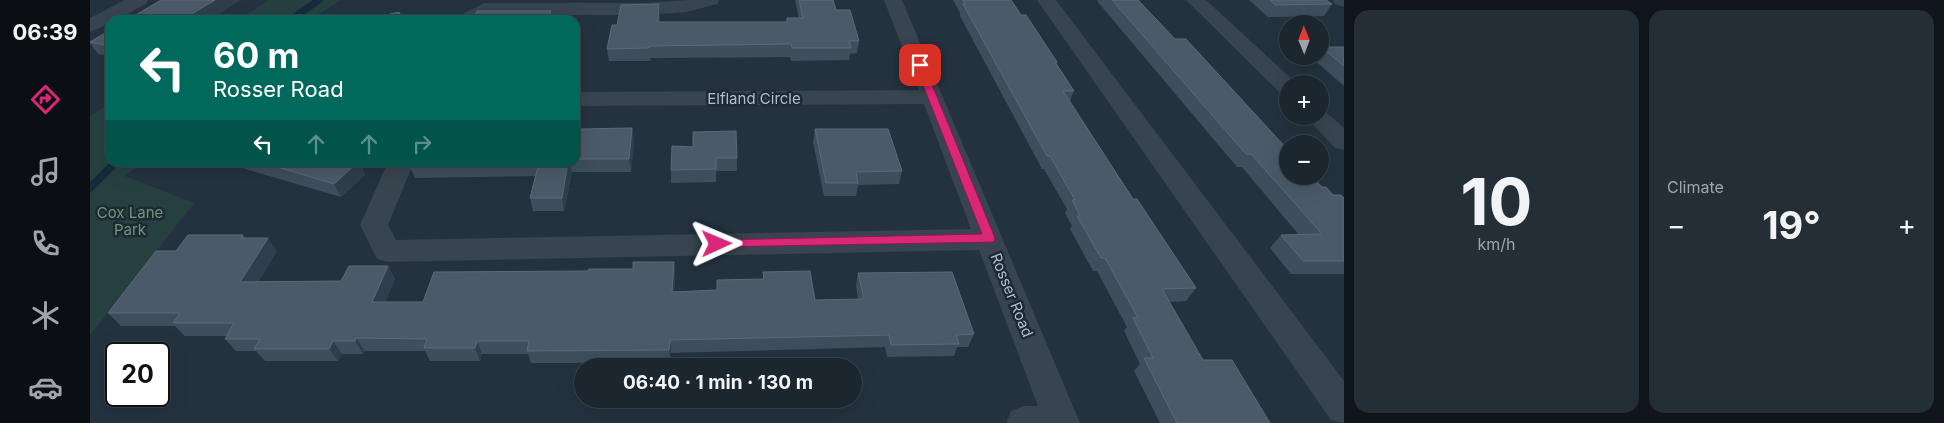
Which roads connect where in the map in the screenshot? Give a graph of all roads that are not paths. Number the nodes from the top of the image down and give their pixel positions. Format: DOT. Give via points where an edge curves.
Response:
graph roads {
  1 [pos="139,0"];
  2 [pos="710,0"];
  3 [pos="893,0"];
  4 [pos="1046,0"];
  5 [pos="1195,0"];
  6 [pos="111,15"];
  7 [pos="474,15"];
  8 [pos="105,18"];
  9 [pos="90,26"];
  10 [pos="1279,79"];
  11 [pos="933,97"];
  12 [pos="580,99"];
  13 [pos="1326,125"];
  14 [pos="1344,142"];
  15 [pos="399,167"];
  16 [pos="989,238"];
  17 [pos="1344,408"];
  18 [pos="1024,423"];
  19 [pos="1062,423"];
  1 -- 6 [label="street"];
  2 -- 7 [label="street" via="687,6 644,9 485,9"];
  3 -- 11 [label="street, Rosser Road"];
  4 -- 17 [label="street"];
  5 -- 10 [label="street"];
  8 -- 9 [label="street"];
  11 -- 12 [label="street, Elfland Circle"];
  11 -- 16 [label="street, Rosser Road"];
  13 -- 14 [label="street"];
  15 -- 16 [label="street" via="374,225 387,251"];
  16 -- 19 [label="street, Rosser Road"];
  18 -- 19 [label="street"];
}
